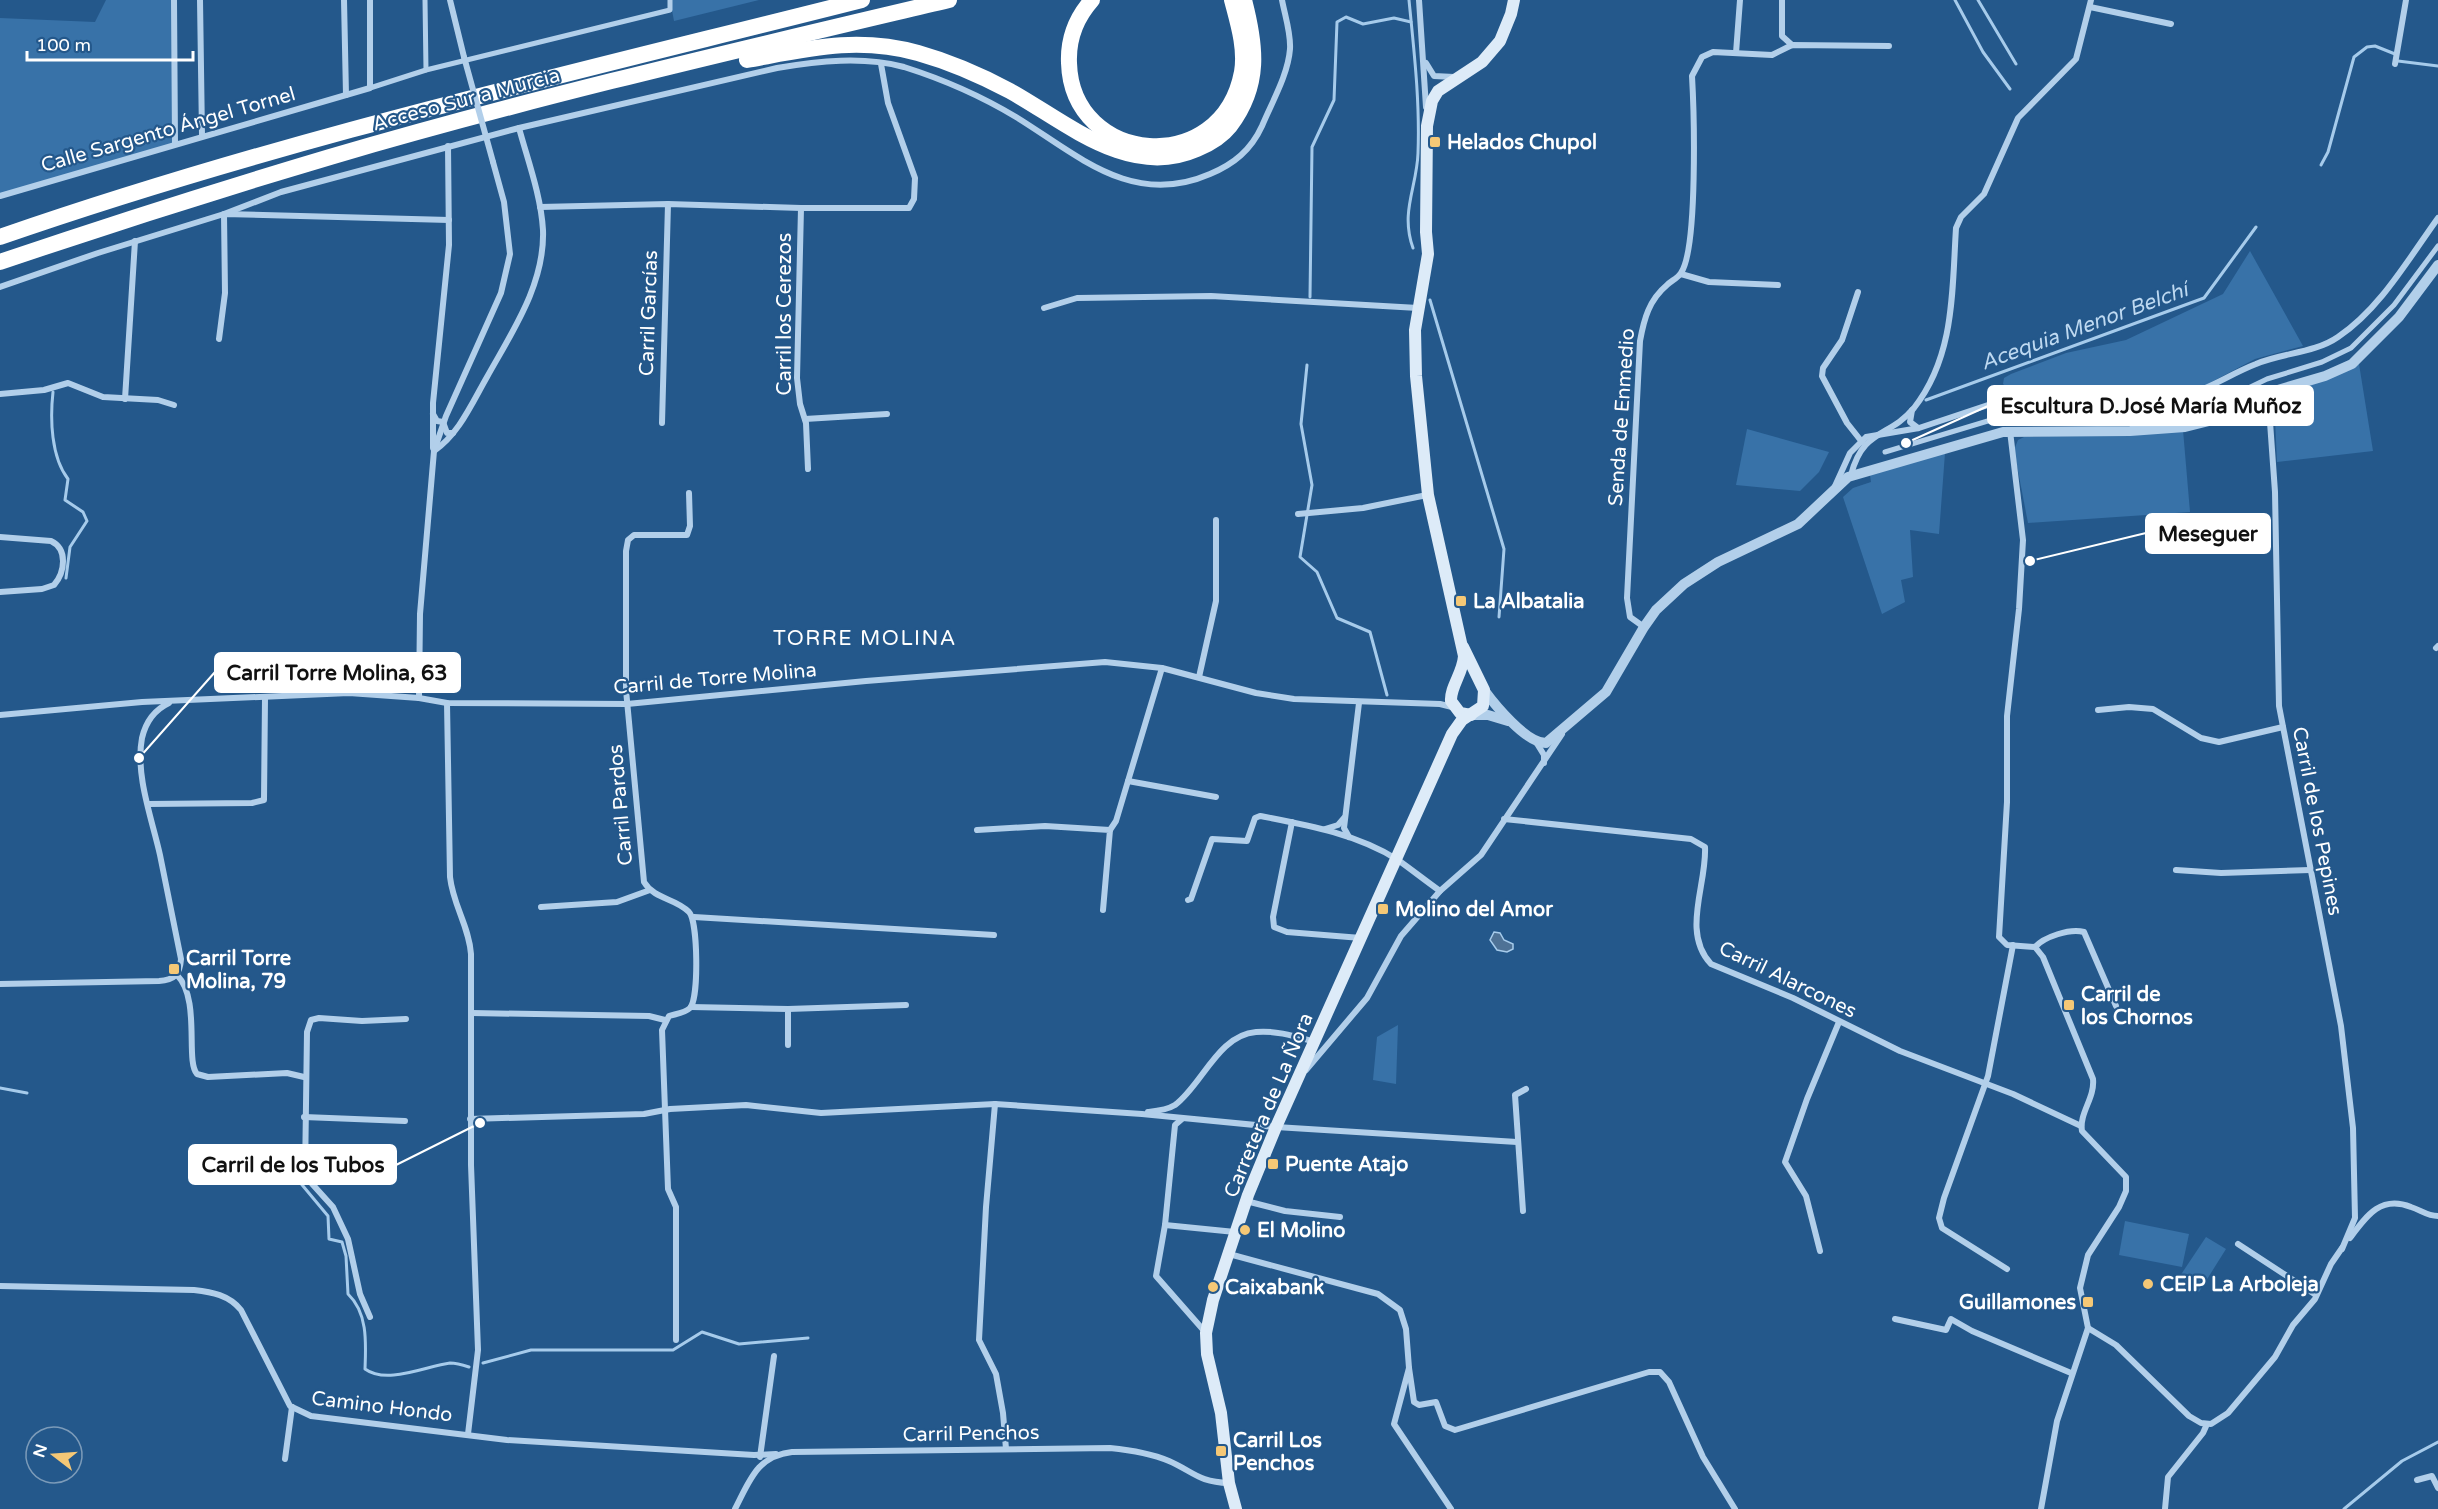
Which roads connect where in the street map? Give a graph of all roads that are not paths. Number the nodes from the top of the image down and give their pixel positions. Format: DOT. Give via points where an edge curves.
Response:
graph roads {
  1 [pos="174,0"];
  2 [pos="200,0"];
  3 [pos="344,0"];
  4 [pos="370,0"];
  5 [pos="425,0"];
  6 [pos="450,0"];
  7 [pos="670,0"];
  8 [pos="862,0"];
  9 [pos="949,0"];
  10 [pos="1092,0"];
  11 [pos="1232,0"];
  12 [pos="1244,0"];
  13 [pos="1282,0"];
  14 [pos="1419,0"];
  15 [pos="1514,0"];
  16 [pos="1740,0"];
  17 [pos="1782,0"];
  18 [pos="2406,0"];
  19 [pos="2091,3"];
  20 [pos="2171,24"];
  21 [pos="1792,45"];
  22 [pos="1889,46"];
  23 [pos="1736,53"];
  24 [pos="1424,57"];
  25 [pos="881,64"];
  26 [pos="2394,64"];
  27 [pos="426,70"];
  28 [pos="1464,75"];
  29 [pos="370,88"];
  30 [pos="572,93"];
  31 [pos="346,95"];
  32 [pos="1427,126"];
  33 [pos="519,128"];
  34 [pos="202,135"];
  35 [pos="175,143"];
  36 [pos="448,146"];
  37 [pos="0,196"];
  38 [pos="668,204"];
  39 [pos="245,206"];
  40 [pos="540,207"];
  41 [pos="801,208"];
  42 [pos="224,214"];
  43 [pos="249,215"];
  44 [pos="2438,218"];
  45 [pos="449,220"];
  46 [pos="0,237"];
  47 [pos="135,241"];
  48 [pos="2438,246"];
  49 [pos="0,262"];
  50 [pos="2438,265"];
  51 [pos="1681,274"];
  52 [pos="1778,285"];
  53 [pos="0,287"];
  54 [pos="1858,292"];
  55 [pos="1044,308"];
  56 [pos="1419,308"];
  57 [pos="219,339"];
  58 [pos="0,394"];
  59 [pos="2268,394"];
  60 [pos="125,399"];
  61 [pos="174,405"];
  62 [pos="1912,409"];
  63 [pos="433,413"];
  64 [pos="887,414"];
  65 [pos="805,419"];
  66 [pos="443,422"];
  67 [pos="662,423"];
  68 [pos="1919,428"];
  69 [pos="2010,431"];
  70 [pos="453,433"];
  71 [pos="1874,435"];
  72 [pos="1862,443"];
  73 [pos="434,451"];
  74 [pos="1885,452"];
  75 [pos="807,469"];
  76 [pos="1851,476"];
  77 [pos="1834,490"];
  78 [pos="689,493"];
  79 [pos="1428,495"];
  80 [pos="1298,514"];
  81 [pos="1216,520"];
  82 [pos="0,537"];
  83 [pos="0,592"];
  84 [pos="1644,627"];
  85 [pos="1463,647"];
  86 [pos="1162,668"];
  87 [pos="1199,677"];
  88 [pos="1482,687"];
  89 [pos="1454,688"];
  90 [pos="265,698"];
  91 [pos="419,698"];
  92 [pos="174,701"];
  93 [pos="147,702"];
  94 [pos="447,703"];
  95 [pos="1359,703"];
  96 [pos="627,704"];
  97 [pos="1428,704"];
  98 [pos="1456,710"];
  99 [pos="2098,710"];
  100 [pos="1471,715"];
  101 [pos="0,716"];
  102 [pos="149,719"];
  103 [pos="1514,724"];
  104 [pos="2283,727"];
  105 [pos="1565,729"];
  106 [pos="1452,734"];
  107 [pos="1536,741"];
  108 [pos="1543,766"];
  109 [pos="1128,780"];
  110 [pos="1216,797"];
  111 [pos="148,804"];
  112 [pos="1345,814"];
  113 [pos="1504,819"];
  114 [pos="1292,822"];
  115 [pos="1324,829"];
  116 [pos="977,830"];
  117 [pos="1110,831"];
  118 [pos="1353,840"];
  119 [pos="1397,859"];
  120 [pos="2176,870"];
  121 [pos="2310,870"];
  122 [pos="650,891"];
  123 [pos="1440,891"];
  124 [pos="1188,900"];
  125 [pos="541,906"];
  126 [pos="1103,910"];
  127 [pos="694,917"];
  128 [pos="994,935"];
  129 [pos="1362,938"];
  130 [pos="2013,945"];
  131 [pos="2035,947"];
  132 [pos="177,975"];
  133 [pos="0,984"];
  134 [pos="906,1005"];
  135 [pos="2116,1006"];
  136 [pos="691,1007"];
  137 [pos="788,1008"];
  138 [pos="472,1012"];
  139 [pos="406,1019"];
  140 [pos="665,1020"];
  141 [pos="1839,1022"];
  142 [pos="1316,1042"];
  143 [pos="788,1045"];
  144 [pos="304,1077"];
  145 [pos="1299,1077"];
  146 [pos="1985,1084"];
  147 [pos="1527,1089"];
  148 [pos="1179,1100"];
  149 [pos="995,1104"];
  150 [pos="663,1110"];
  151 [pos="1142,1114"];
  152 [pos="304,1117"];
  153 [pos="470,1119"];
  154 [pos="1185,1119"];
  155 [pos="405,1121"];
  156 [pos="2081,1126"];
  157 [pos="1276,1127"];
  158 [pos="1517,1142"];
  159 [pos="1246,1201"];
  160 [pos="2356,1208"];
  161 [pos="1523,1211"];
  162 [pos="2438,1216"];
  163 [pos="1340,1217"];
  164 [pos="2366,1217"];
  165 [pos="1165,1225"];
  166 [pos="1236,1232"];
  167 [pos="2238,1244"];
  168 [pos="2342,1249"];
  169 [pos="1820,1251"];
  170 [pos="1229,1254"];
  171 [pos="2007,1269"];
  172 [pos="0,1286"];
  173 [pos="2316,1295"];
  174 [pos="370,1317"];
  175 [pos="1895,1319"];
  176 [pos="2088,1328"];
  177 [pos="1206,1333"];
  178 [pos="676,1340"];
  179 [pos="774,1356"];
  180 [pos="1409,1368"];
  181 [pos="2071,1373"];
  182 [pos="1414,1402"];
  183 [pos="292,1407"];
  184 [pos="1397,1408"];
  185 [pos="2207,1424"];
  186 [pos="468,1434"];
  187 [pos="763,1441"];
  188 [pos="1006,1449"];
  189 [pos="773,1454"];
  190 [pos="758,1455"];
  191 [pos="285,1459"];
  192 [pos="757,1471"];
  193 [pos="2417,1480"];
  194 [pos="1229,1483"];
  195 [pos="2438,1488"];
  196 [pos="735,1509"];
  197 [pos="1236,1509"];
  198 [pos="1451,1509"];
  199 [pos="1735,1509"];
  200 [pos="2041,1509"];
  201 [pos="2165,1509"];
  1 -- 35 [label="street"];
  2 -- 34 [label="street"];
  3 -- 31 [label="street"];
  4 -- 29 [label="street"];
  5 -- 27 [label="street"];
  6 -- 66 [label="street, bridge" via="510,236 508,272"];
  7 -- 27 [label="street" via="670,10"];
  8 -- 46 [label="highway, Acceso Sur a Murcia" via="327,137"];
  9 -- 30 [label="highway, Acceso Sur a Murcia"];
  10 -- 11 [label="highway" via="1076,23 1070,43 1069,70 1076,94 1090,118 1110,134 1131,143 1155,146 1181,143 1209,131 1233,100 1242,70 1242,52"];
  12 -- 30 [label="highway" via="1255,49 1244,102 1215,140 1190,153 1168,158 1141,157 1112,149 966,69 916,52 878,45 829,44"];
  13 -- 25 [label="street" via="1289,59 1253,143 1233,163 1174,184 1147,184 1117,177 1071,155 984,99 912,70"];
  14 -- 24 [label="street"];
  15 -- 28 [label="main road" via="1500,41"];
  16 -- 23 [label="street"];
  17 -- 21 [label="street" via="1782,36"];
  18 -- 26 [label="street"];
  19 -- 20 [label="street"];
  19 -- 62 [label="street" via="2076,59 2018,118 1984,194 1961,216 1956,228 1952,312 1947,335 1934,371"];
  21 -- 22 [label="street"];
  21 -- 23 [label="street" via="1772,55"];
  23 -- 51 [label="street" via="1713,52 1702,57 1692,76 1690,226"];
  24 -- 28 [label="street" via="1434,75"];
  24 -- 32 [label="street"];
  25 -- 33 [label="street" via="801,64"];
  25 -- 41 [label="street" via="888,103 915,178 913,205"];
  27 -- 29 [label="street"];
  28 -- 32 [label="main road" via="1438,91"];
  29 -- 31 [label="street, Calle Sargento Ángel Tornel"];
  30 -- 49 [label="highway, Acceso Sur a Murcia" via="331,156"];
  31 -- 34 [label="street, Calle Sargento Ángel Tornel"];
  32 -- 56 [label="main road" via="1428,254"];
  33 -- 36 [label="street"];
  33 -- 40 [label="street"];
  34 -- 35 [label="street, Calle Sargento Ángel Tornel"];
  35 -- 37 [label="street, Calle Sargento Ángel Tornel"];
  36 -- 39 [label="street"];
  36 -- 45 [label="street"];
  38 -- 40 [label="street"];
  38 -- 41 [label="street"];
  38 -- 67 [label="street, Carril Garcías"];
  39 -- 42 [label="street"];
  39 -- 43 [label="street"];
  40 -- 70 [label="street" via="542,250 529,299"];
  41 -- 65 [label="street, Carril los Cerezos" via="797,378"];
  42 -- 43 [label="street"];
  42 -- 47 [label="street"];
  42 -- 57 [label="street" via="225,293"];
  43 -- 45 [label="street"];
  44 -- 68 [label="street" via="2381,295 2337,338 2257,363 2181,398 2006,399"];
  45 -- 63 [label="street"];
  47 -- 53 [label="street"];
  47 -- 60 [label="street"];
  48 -- 74 [label="street" via="2401,297 2351,348 2322,362 2267,379 2209,407 2165,415 2001,417"];
  50 -- 59 [label="street" via="2399,317 2352,364"];
  51 -- 52 [label="street" via="1709,282"];
  51 -- 84 [label="street, Senda de Enmedio" via="1654,298 1644,319 1640,342 1627,598 1630,617"];
  54 -- 72 [label="street" via="1842,340 1823,368 1822,376"];
  55 -- 56 [label="street" via="1077,298 1189,296"];
  56 -- 79 [label="main road" via="1414,348"];
  58 -- 60 [label="street" via="44,390 68,383 103,397"];
  59 -- 69 [label="street" via="2213,420 2185,427"];
  59 -- 104 [label="street, Carril de los Pepines" via="2275,492 2276,646"];
  60 -- 61 [label="street" via="158,400"];
  62 -- 68 [label="street" via="1910,422"];
  62 -- 71 [label="street"];
  63 -- 66 [label="street" via="437,421"];
  63 -- 73 [label="street"];
  64 -- 65 [label="street, Carril los Cerezos"];
  65 -- 75 [label="street, Carril los Cerezos"];
  66 -- 70 [label="street" via="447,433"];
  66 -- 73 [label="street"];
  68 -- 71 [label="street"];
  69 -- 76 [label="street"];
  69 -- 130 [label="street" via="2023,540 2007,716 2007,802 1998,933 2004,944"];
  70 -- 73 [label="street"];
  71 -- 72 [label="street"];
  72 -- 76 [label="street"];
  72 -- 77 [label="street" via="1845,462"];
  73 -- 91 [label="street" via="420,614"];
  76 -- 77 [label="street"];
  77 -- 84 [label="street" via="1798,524 1718,562 1684,584"];
  78 -- 96 [label="street, Carril Pardos" via="687,535 634,535 628,540"];
  79 -- 80 [label="street" via="1363,508"];
  79 -- 85 [label="main road"];
  81 -- 87 [label="street" via="1216,601"];
  82 -- 83 [label="street" via="51,541 63,557 62,573 54,585"];
  84 -- 105 [label="street" via="1606,692"];
  85 -- 88 [label="main road"];
  85 -- 89 [label="main road" via="1463,669"];
  86 -- 87 [label="street, Carril de Torre Molina"];
  86 -- 96 [label="street, Carril de Torre Molina" via="1105,662"];
  86 -- 109 [label="street"];
  87 -- 95 [label="street, Carril de Torre Molina" via="1256,693"];
  88 -- 89 [label="main road" via="1470,680"];
  88 -- 100 [label="main road" via="1483,706"];
  88 -- 103 [label="street"];
  89 -- 97 [label="street" via="1443,699"];
  89 -- 98 [label="main road" via="1451,701"];
  90 -- 91 [label="street, Carril de Torre Molina" via="349,693"];
  90 -- 92 [label="street, Carril de Torre Molina"];
  90 -- 111 [label="street" via="264,800"];
  91 -- 94 [label="street, Carril de Torre Molina"];
  92 -- 93 [label="street, Carril de Torre Molina"];
  92 -- 102 [label="street"];
  93 -- 101 [label="street, Carril de Torre Molina"];
  93 -- 102 [label="street" via="153,709"];
  94 -- 96 [label="street, Carril de Torre Molina"];
  94 -- 138 [label="street" via="450,877 452,893 470,937"];
  95 -- 97 [label="street, Carril de Torre Molina"];
  95 -- 112 [label="street"];
  96 -- 122 [label="street, Carril Pardos" via="641,869"];
  97 -- 98 [label="street, Carril de Torre Molina"];
  98 -- 100 [label="main road"];
  98 -- 106 [label="main road"];
  99 -- 104 [label="street" via="2152,709 2201,738 2219,742"];
  100 -- 103 [label="street" via="1488,715"];
  100 -- 106 [label="main road"];
  102 -- 111 [label="street" via="140,757"];
  103 -- 107 [label="street"];
  104 -- 121 [label="street, Carril de los Pepines"];
  105 -- 107 [label="street" via="1546,743"];
  105 -- 108 [label="street"];
  106 -- 119 [label="main road, Carretera de La Ñora"];
  107 -- 108 [label="street" via="1544,755"];
  108 -- 113 [label="street"];
  109 -- 110 [label="street"];
  109 -- 117 [label="street"];
  111 -- 132 [label="street" via="181,959"];
  112 -- 115 [label="street" via="1338,825"];
  112 -- 118 [label="street" via="1344,831"];
  113 -- 123 [label="street" via="1481,855"];
  113 -- 141 [label="street, Carril Alarcones" via="1700,842 1706,854 1696,934 1707,959"];
  114 -- 115 [label="street"];
  114 -- 124 [label="street" via="1258,816 1247,841 1214,838 1203,860 1194,896"];
  114 -- 129 [label="street" via="1274,927 1287,932"];
  115 -- 118 [label="street"];
  116 -- 117 [label="street" via="1048,826"];
  117 -- 126 [label="street"];
  118 -- 119 [label="street"];
  119 -- 123 [label="street"];
  119 -- 129 [label="main road, Carretera de La Ñora"];
  120 -- 121 [label="street"];
  121 -- 160 [label="street, Carril de los Pepines" via="2341,1026 2353,1128"];
  122 -- 125 [label="street" via="617,902"];
  122 -- 127 [label="street, Carril Pardos" via="679,904"];
  123 -- 145 [label="street" via="1401,936 1367,998"];
  127 -- 128 [label="street"];
  127 -- 136 [label="street" via="696,992"];
  129 -- 142 [label="main road, Carretera de La Ñora"];
  130 -- 131 [label="street"];
  130 -- 146 [label="street"];
  131 -- 135 [label="street" via="2050,938 2084,932"];
  131 -- 156 [label="street" via="2048,966 2093,1079 2093,1092"];
  132 -- 133 [label="street" via="159,981"];
  132 -- 144 [label="street" via="184,985 190,1012 192,1065 197,1074 208,1077 287,1072"];
  134 -- 137 [label="street"];
  136 -- 137 [label="street"];
  136 -- 140 [label="street"];
  137 -- 143 [label="street"];
  138 -- 140 [label="street" via="626,1015"];
  138 -- 153 [label="street"];
  139 -- 144 [label="street" via="314,1018 307,1032"];
  140 -- 150 [label="street" via="661,1043"];
  141 -- 146 [label="street, Carril Alarcones"];
  141 -- 169 [label="street" via="1806,1099 1785,1162 1806,1196"];
  142 -- 145 [label="main road, Carretera de La Ñora"];
  142 -- 148 [label="street" via="1271,1032 1243,1035 1223,1051"];
  144 -- 152 [label="street"];
  145 -- 157 [label="main road, Carretera de La Ñora"];
  146 -- 156 [label="street, Carril Alarcones"];
  146 -- 171 [label="street" via="1939,1218 1945,1231"];
  147 -- 158 [label="street" via="1515,1095"];
  148 -- 151 [label="street" via="1164,1109"];
  148 -- 154 [label="street" via="1177,1113"];
  149 -- 150 [label="street" via="821,1113 746,1105"];
  149 -- 151 [label="street"];
  149 -- 188 [label="street" via="979,1340 996,1374"];
  150 -- 153 [label="street" via="644,1114"];
  150 -- 178 [label="street" via="668,1189 676,1207"];
  151 -- 154 [label="street"];
  152 -- 155 [label="street"];
  152 -- 174 [label="street" via="305,1176 333,1208 348,1239 360,1294"];
  153 -- 186 [label="street" via="478,1350"];
  154 -- 157 [label="street"];
  154 -- 165 [label="street" via="1174,1125"];
  156 -- 176 [label="street" via="2126,1178 2120,1207 2088,1255 2080,1288"];
  157 -- 158 [label="street"];
  157 -- 159 [label="main road, Carretera de La Ñora"];
  158 -- 161 [label="street"];
  159 -- 163 [label="street" via="1285,1211"];
  159 -- 166 [label="main road, Carretera de La Ñora"];
  160 -- 164 [label="street"];
  160 -- 168 [label="street, Carril de los Pepines"];
  162 -- 164 [label="street" via="2393,1203 2374,1208"];
  164 -- 168 [label="street, Carril de los Pepines"];
  165 -- 166 [label="street"];
  165 -- 177 [label="street" via="1156,1276"];
  166 -- 170 [label="main road, Carretera de La Ñora"];
  167 -- 173 [label="street"];
  168 -- 173 [label="street, Carril de los Pepines"];
  170 -- 177 [label="main road, Carretera de La Ñora"];
  170 -- 180 [label="street" via="1390,1300 1400,1310 1406,1329"];
  172 -- 183 [label="street, Camino Hondo" via="194,1290 220,1294 241,1310"];
  173 -- 185 [label="street, Carril de los Pepines" via="2269,1365 2228,1413"];
  175 -- 181 [label="street" via="1946,1330 1951,1319"];
  176 -- 181 [label="street"];
  176 -- 185 [label="street" via="2116,1346 2189,1416"];
  177 -- 194 [label="main road, Carretera de La Ñora"];
  179 -- 187 [label="street"];
  180 -- 182 [label="street"];
  180 -- 184 [label="street"];
  181 -- 200 [label="street" via="2057,1421"];
  182 -- 184 [label="street" via="1405,1399"];
  182 -- 199 [label="street" via="1436,1402 1445,1426 1455,1430 1660,1372 1703,1457"];
  183 -- 186 [label="street, Camino Hondo" via="311,1416"];
  183 -- 191 [label="street"];
  184 -- 198 [label="street" via="1397,1431"];
  185 -- 201 [label="street" via="2168,1477"];
  186 -- 190 [label="street, Camino Hondo" via="507,1440"];
  187 -- 189 [label="street" via="765,1450"];
  187 -- 190 [label="street"];
  188 -- 189 [label="street, Carril Penchos"];
  188 -- 194 [label="street, Carril Penchos" via="1133,1450 1170,1461 1208,1482"];
  189 -- 190 [label="street, Camino Hondo"];
  189 -- 192 [label="street"];
  190 -- 192 [label="street"];
  192 -- 196 [label="street"];
  193 -- 195 [label="street" via="2432,1476"];
  194 -- 197 [label="main road, Carretera de La Ñora"];
}
